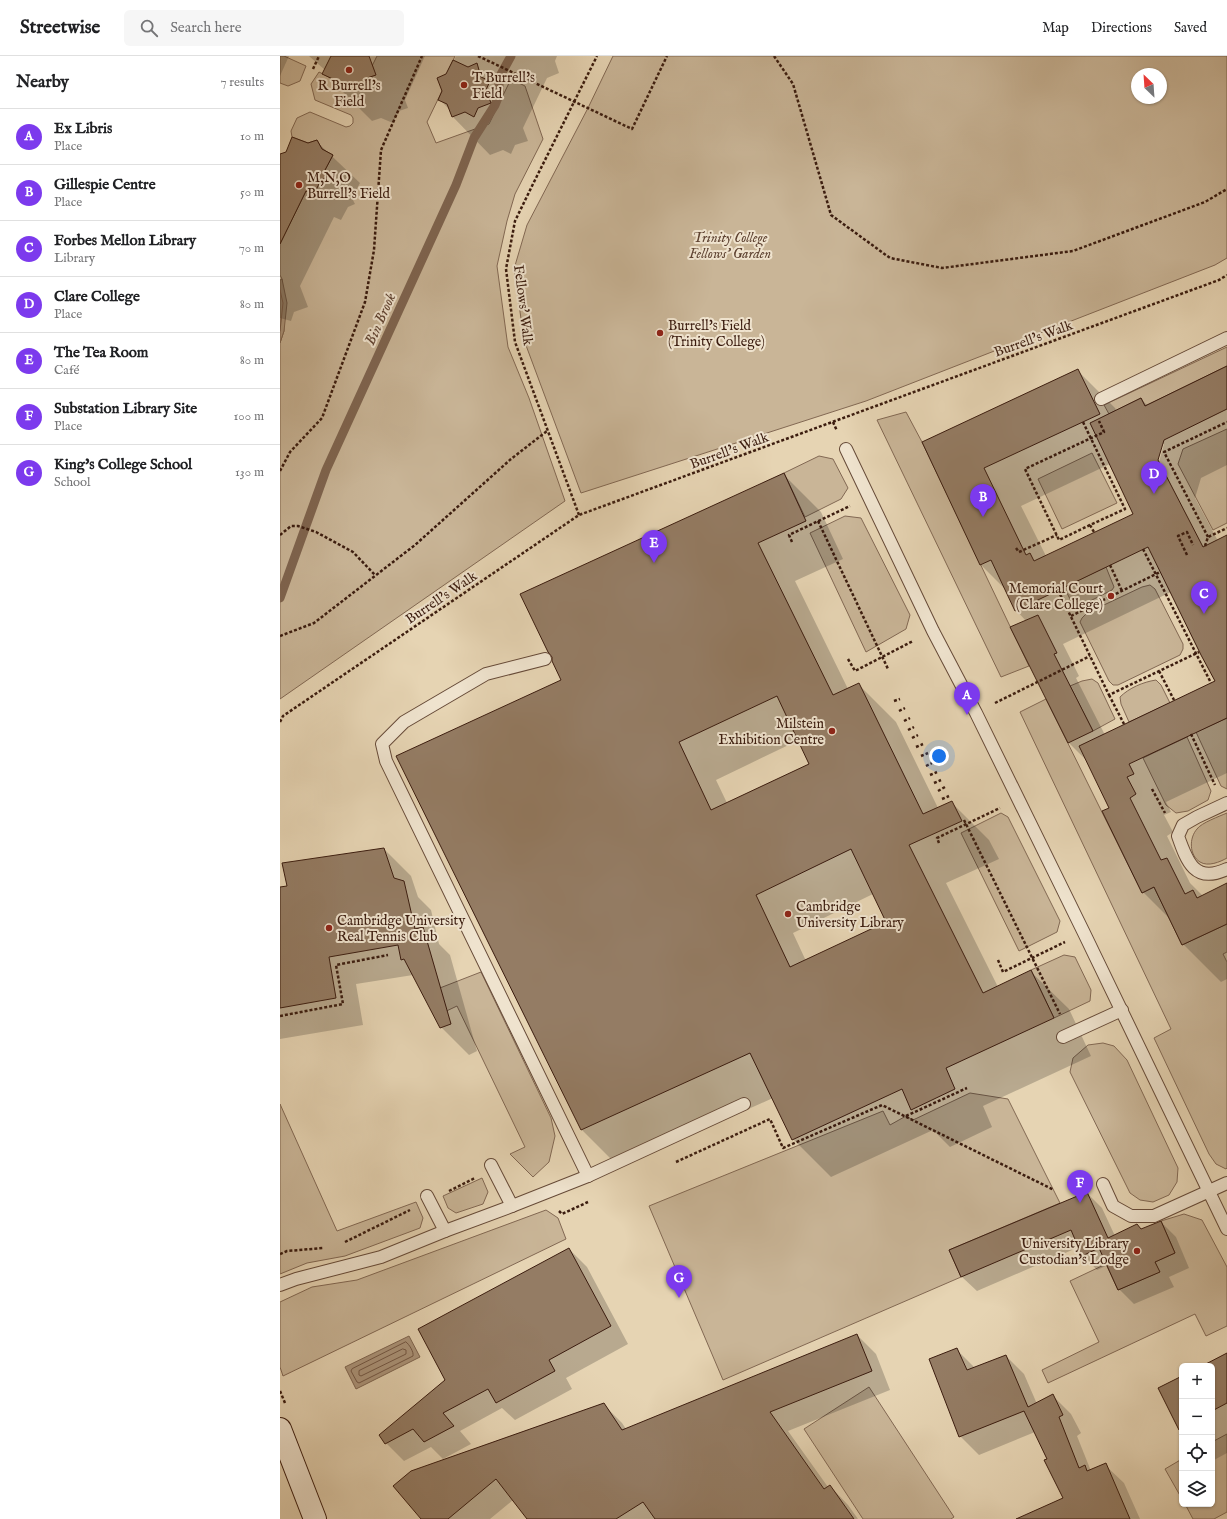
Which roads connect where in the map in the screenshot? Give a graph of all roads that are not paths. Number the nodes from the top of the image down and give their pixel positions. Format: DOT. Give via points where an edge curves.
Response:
graph roads {
  1 [pos="1227,338"];
  2 [pos="1101,399"];
  3 [pos="846,449"];
  4 [pos="545,660"];
  5 [pos="1226,803"];
  6 [pos="1227,869"];
  7 [pos="1122,1010"];
  8 [pos="1067,1036"];
  9 [pos="744,1104"];
  10 [pos="492,1167"];
  11 [pos="588,1176"];
  12 [pos="1227,1183"];
  13 [pos="1103,1184"];
  14 [pos="1208,1192"];
  15 [pos="428,1198"];
  16 [pos="512,1206"];
  17 [pos="1227,1229"];
  18 [pos="445,1231"];
  19 [pos="280,1285"];
  20 [pos="280,1429"];
  21 [pos="316,1519"];
  1 -- 2 [label="lane"];
  3 -- 7 [label="lane"];
  4 -- 11 [label="lane" via="486,674 404,722 382,744 386,761"];
  5 -- 6 [label="lane" via="1183,825 1178,836 1193,869 1204,874 1219,873"];
  7 -- 8 [label="lane"];
  7 -- 14 [label="lane"];
  9 -- 11 [label="lane"];
  10 -- 16 [label="lane"];
  11 -- 16 [label="lane"];
  12 -- 14 [label="lane"];
  13 -- 14 [label="lane" via="1113,1206 1131,1216 1154,1216"];
  14 -- 17 [label="lane"];
  15 -- 18 [label="lane"];
  16 -- 18 [label="lane"];
  18 -- 19 [label="lane" via="381,1257"];
  20 -- 21 [label="street"];
}
